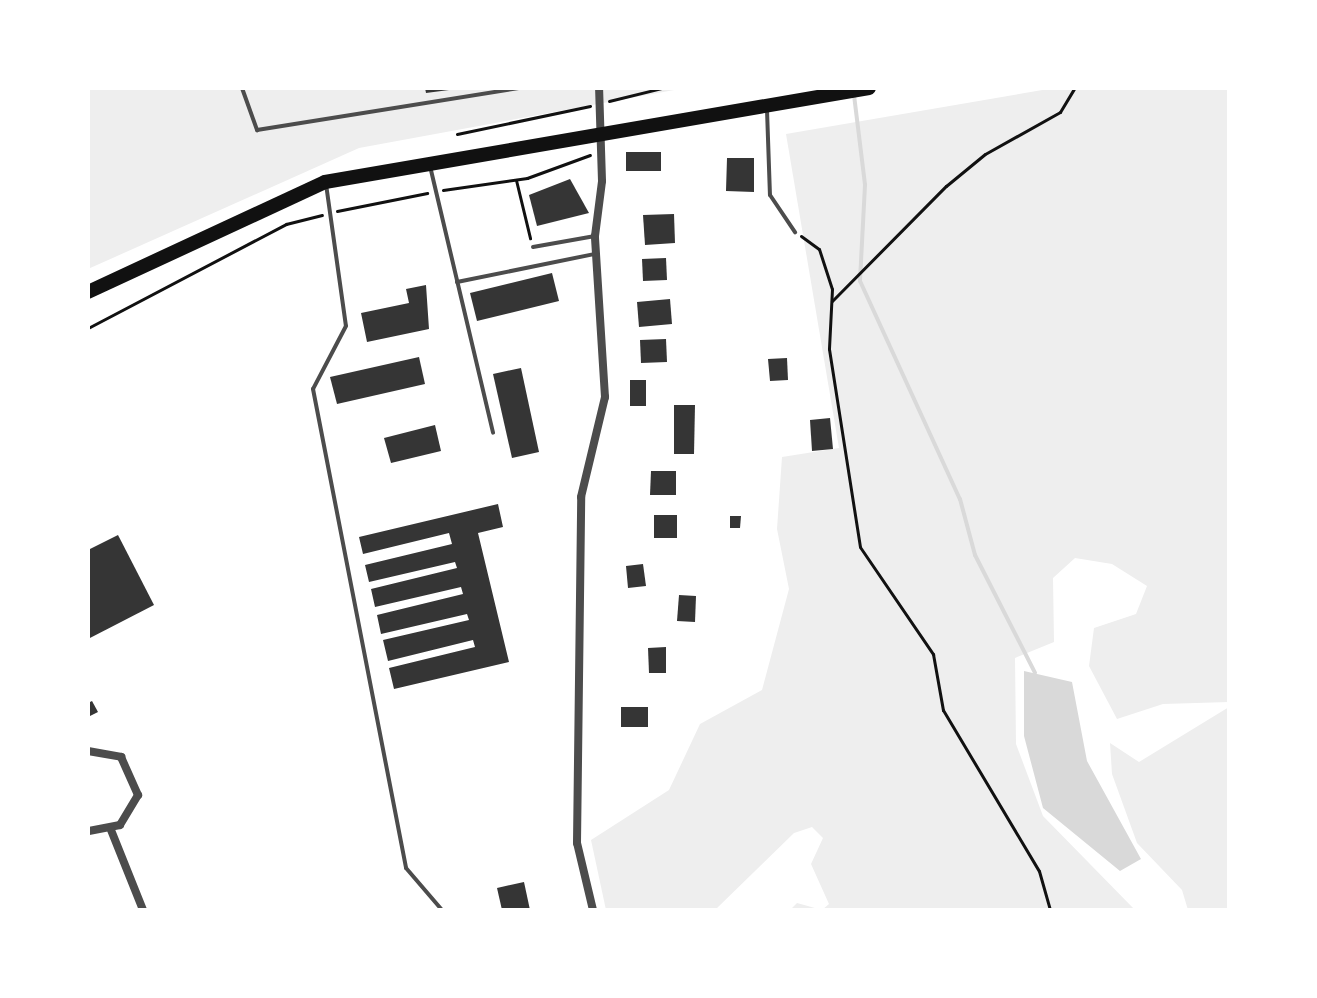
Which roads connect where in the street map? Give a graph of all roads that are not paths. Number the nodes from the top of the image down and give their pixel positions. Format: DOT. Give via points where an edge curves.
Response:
graph roads {
  1 [pos="242,88"];
  2 [pos="519,88"];
  3 [pos="599,88"];
  4 [pos="869,88"];
  5 [pos="767,104"];
  6 [pos="603,129"];
  7 [pos="428,160"];
  8 [pos="325,182"];
  9 [pos="795,232"];
  10 [pos="595,236"];
  11 [pos="533,247"];
  12 [pos="596,254"];
  13 [pos="457,282"];
  14 [pos="88,292"];
  15 [pos="493,433"];
  16 [pos="88,751"];
  17 [pos="111,830"];
  18 [pos="88,831"];
  19 [pos="143,910"];
  20 [pos="442,910"];
  21 [pos="593,910"];
  1 -- 2 [label="lane" via="257,130"];
  3 -- 6 [label="street"];
  4 -- 5 [label="main road"];
  5 -- 6 [label="main road"];
  5 -- 9 [label="lane" via="770,195"];
  6 -- 7 [label="main road"];
  6 -- 10 [label="street"];
  7 -- 8 [label="main road"];
  7 -- 13 [label="lane"];
  8 -- 14 [label="main road"];
  8 -- 20 [label="lane" via="346,326 313,389 406,868"];
  10 -- 11 [label="lane"];
  10 -- 12 [label="street"];
  12 -- 13 [label="lane"];
  12 -- 21 [label="street" via="605,397 581,497 577,843"];
  13 -- 15 [label="lane"];
  16 -- 17 [label="street" via="121,757 136,779 134,808"];
  17 -- 18 [label="street"];
  17 -- 19 [label="street"];
}
